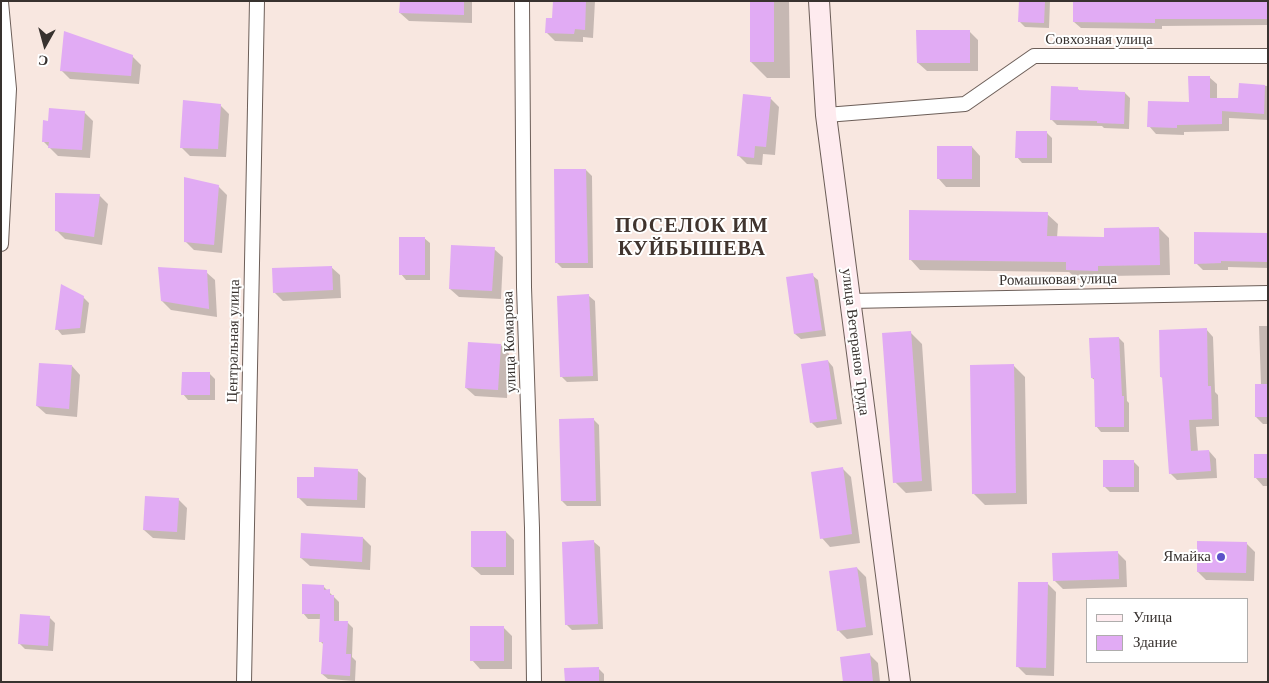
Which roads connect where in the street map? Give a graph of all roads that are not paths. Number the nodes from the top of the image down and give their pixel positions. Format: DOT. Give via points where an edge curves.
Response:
graph roads {
  1 [pos="256,1"];
  2 [pos="522,1"];
  3 [pos="819,1"];
  4 [pos="1,2"];
  5 [pos="1268,56"];
  6 [pos="826,115"];
  7 [pos="1,244"];
  8 [pos="1268,294"];
  9 [pos="850,301"];
  10 [pos="244,682"];
  11 [pos="534,682"];
  12 [pos="900,682"];
  1 -- 10 [label="street, Центральная улица"];
  2 -- 11 [label="street, улица Комарова" via="524,287"];
  3 -- 6 [label="street, улица Ветеранов Труда"];
  4 -- 7 [label="street" via="9,89"];
  5 -- 6 [label="street, Совхозная улица" via="1034,56 965,104"];
  6 -- 9 [label="street, улица Ветеранов Труда"];
  8 -- 9 [label="street, Ромашковая улица"];
  9 -- 12 [label="street, улица Ветеранов Труда"];
}
